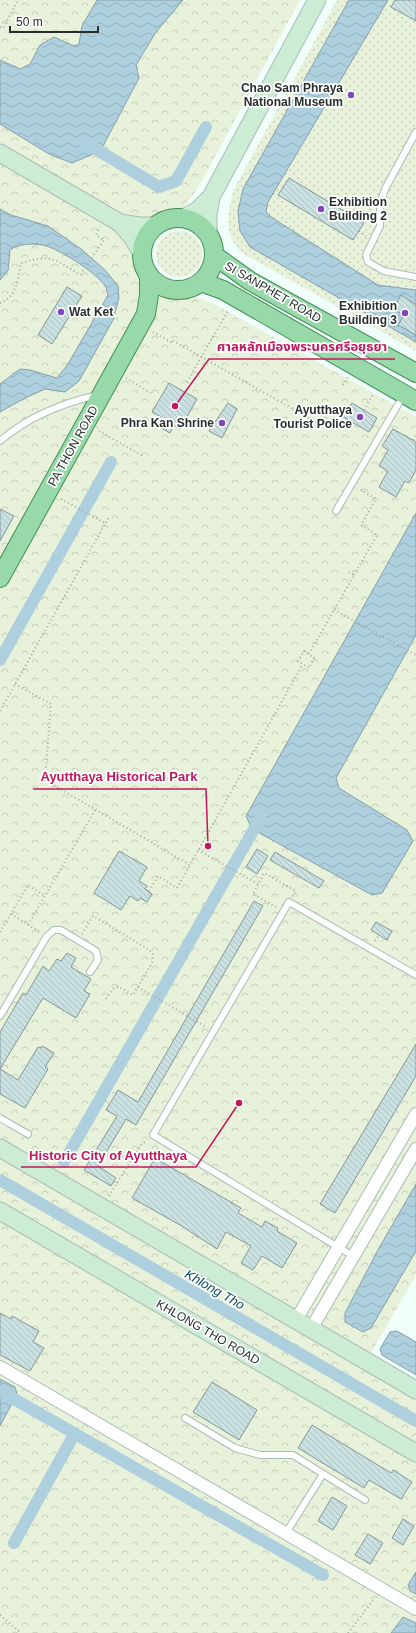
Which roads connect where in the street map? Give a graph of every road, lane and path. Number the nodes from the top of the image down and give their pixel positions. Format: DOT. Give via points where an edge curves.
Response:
graph roads {
  1 [pos="18,0"];
  2 [pos="317,0"];
  3 [pos="0,27"];
  4 [pos="416,132"];
  5 [pos="0,153"];
  6 [pos="211,197"];
  7 [pos="184,218"];
  8 [pos="114,219"];
  9 [pos="156,226"];
  10 [pos="208,234"];
  11 [pos="142,253"];
  12 [pos="214,256"];
  13 [pos="149,275"];
  14 [pos="416,276"];
  15 [pos="202,282"];
  16 [pos="176,290"];
  17 [pos="0,303"];
  18 [pos="228,311"];
  19 [pos="146,314"];
  20 [pos="346,334"];
  21 [pos="160,336"];
  22 [pos="334,354"];
  23 [pos="202,357"];
  24 [pos="392,360"];
  25 [pos="416,373"];
  26 [pos="380,380"];
  27 [pos="187,382"];
  28 [pos="134,383"];
  29 [pos="151,393"];
  30 [pos="102,394"];
  31 [pos="410,398"];
  32 [pos="364,410"];
  33 [pos="85,424"];
  34 [pos="321,425"];
  35 [pos="416,435"];
  36 [pos="0,440"];
  37 [pos="413,440"];
  38 [pos="143,456"];
  39 [pos="352,484"];
  40 [pos="71,505"];
  41 [pos="336,511"];
  42 [pos="108,517"];
  43 [pos="105,523"];
  44 [pos="348,572"];
  45 [pos="354,575"];
  46 [pos="0,578"];
  47 [pos="334,610"];
  48 [pos="309,654"];
  49 [pos="415,654"];
  50 [pos="303,664"];
  51 [pos="15,684"];
  52 [pos="0,711"];
  53 [pos="95,810"];
  54 [pos="198,850"];
  55 [pos="190,865"];
  56 [pos="258,884"];
  57 [pos="149,892"];
  58 [pos="45,896"];
  59 [pos="289,902"];
  60 [pos="284,912"];
  61 [pos="11,914"];
  62 [pos="28,925"];
  63 [pos="0,932"];
  64 [pos="47,936"];
  65 [pos="78,941"];
  66 [pos="90,972"];
  67 [pos="416,975"];
  68 [pos="138,987"];
  69 [pos="105,1000"];
  70 [pos="0,1016"];
  71 [pos="214,1031"];
  72 [pos="416,1114"];
  73 [pos="0,1118"];
  74 [pos="28,1134"];
  75 [pos="153,1135"];
  76 [pos="0,1148"];
  77 [pos="416,1148"];
  78 [pos="102,1207"];
  79 [pos="0,1211"];
  80 [pos="338,1247"];
  81 [pos="354,1256"];
  82 [pos="296,1320"];
  83 [pos="311,1329"];
  84 [pos="0,1367"];
  85 [pos="416,1390"];
  86 [pos="185,1418"];
  87 [pos="416,1453"];
  88 [pos="323,1474"];
  89 [pos="365,1500"];
  90 [pos="286,1533"];
  91 [pos="382,1589"];
  92 [pos="416,1609"];
  93 [pos="0,1615"];
  94 [pos="21,1633"];
  95 [pos="348,1633"];
  1 -- 3 [label="path" via="3,28"];
  2 -- 6 [label="street"];
  4 -- 14 [label="lane" via="385,189 380,204 380,226 366,255 368,262 384,271"];
  5 -- 8 [label="street"];
  6 -- 7 [label="street" via="198,210"];
  6 -- 10 [label="street"];
  7 -- 9 [label="main road" via="169,219"];
  7 -- 10 [label="main road" via="197,223"];
  8 -- 9 [label="street" via="139,226"];
  8 -- 11 [label="street" via="132,237"];
  8 -- 17 [label="path" via="96,235 104,240 80,275 56,260 41,257 22,263 15,291"];
  9 -- 11 [label="main road" via="146,238"];
  10 -- 12 [label="main road" via="214,248"];
  11 -- 13 [label="main road"];
  12 -- 15 [label="main road" via="210,270"];
  12 -- 20 [label="main road, SI SANPHET ROAD" via="250,281"];
  13 -- 16 [label="main road" via="161,286"];
  13 -- 19 [label="main road, PA THON ROAD"];
  15 -- 16 [label="main road" via="191,288"];
  15 -- 22 [label="main road, SI SANPHET ROAD" via="223,290"];
  16 -- 19 [label="main road, PA THON ROAD"];
  18 -- 23 [label="path"];
  19 -- 30 [label="main road, PA THON ROAD"];
  20 -- 22 [label="main road" via="346,342 341,351"];
  20 -- 24 [label="main road, SI SANPHET ROAD"];
  21 -- 23 [label="path"];
  22 -- 26 [label="main road, SI SANPHET ROAD"];
  23 -- 27 [label="path"];
  23 -- 34 [label="path"];
  24 -- 25 [label="main road, SI SANPHET ROAD"];
  24 -- 26 [label="main road" via="385,364 380,373"];
  26 -- 31 [label="main road, SI SANPHET ROAD"];
  26 -- 32 [label="path"];
  28 -- 29 [label="path"];
  30 -- 33 [label="main road, PA THON ROAD"];
  30 -- 36 [label="lane" via="58,406 35,417"];
  31 -- 39 [label="lane"];
  33 -- 38 [label="path"];
  33 -- 46 [label="main road, PA THON ROAD"];
  35 -- 37 [label="path"];
  39 -- 41 [label="lane"];
  39 -- 45 [label="path" via="376,499 361,526 377,535"];
  40 -- 43 [label="path"];
  42 -- 43 [label="path"];
  43 -- 51 [label="path"];
  44 -- 45 [label="path"];
  45 -- 47 [label="path"];
  47 -- 48 [label="path"];
  47 -- 49 [label="path"];
  48 -- 50 [label="path" via="304,651 298,661"];
  48 -- 50 [label="path" via="314,658 309,668"];
  50 -- 54 [label="path"];
  51 -- 52 [label="path"];
  51 -- 53 [label="path" via="51,704 45,780"];
  53 -- 55 [label="path"];
  53 -- 58 [label="path"];
  54 -- 55 [label="path"];
  54 -- 56 [label="path"];
  55 -- 57 [label="path" via="177,888 158,876"];
  56 -- 59 [label="path" via="264,873 296,891"];
  56 -- 60 [label="path" via="253,894"];
  58 -- 61 [label="path" via="28,885"];
  58 -- 62 [label="path"];
  59 -- 60 [label="lane"];
  59 -- 67 [label="lane"];
  60 -- 71 [label="lane"];
  61 -- 62 [label="path"];
  61 -- 63 [label="path"];
  62 -- 64 [label="path"];
  64 -- 65 [label="lane" via="54,930 61,930"];
  64 -- 70 [label="lane"];
  65 -- 66 [label="lane" via="96,951 98,960"];
  65 -- 68 [label="path" via="93,916 148,949 153,954 152,962"];
  68 -- 69 [label="path" via="133,995 119,987 114,988"];
  68 -- 71 [label="path"];
  71 -- 75 [label="lane"];
  72 -- 80 [label="street"];
  73 -- 74 [label="lane"];
  75 -- 78 [label="path" via="140,1146"];
  75 -- 80 [label="lane"];
  76 -- 78 [label="street"];
  77 -- 81 [label="street"];
  78 -- 82 [label="street"];
  79 -- 87 [label="street, KHLONG THO ROAD"];
  80 -- 81 [label="lane"];
  80 -- 82 [label="street"];
  81 -- 83 [label="street"];
  82 -- 83 [label="street"];
  83 -- 85 [label="street"];
  84 -- 90 [label="street"];
  86 -- 88 [label="lane" via="235,1448 260,1455 293,1455"];
  88 -- 89 [label="lane"];
  88 -- 90 [label="lane"];
  90 -- 91 [label="street"];
  91 -- 92 [label="street"];
  91 -- 95 [label="path"];
  93 -- 94 [label="path"];
}
